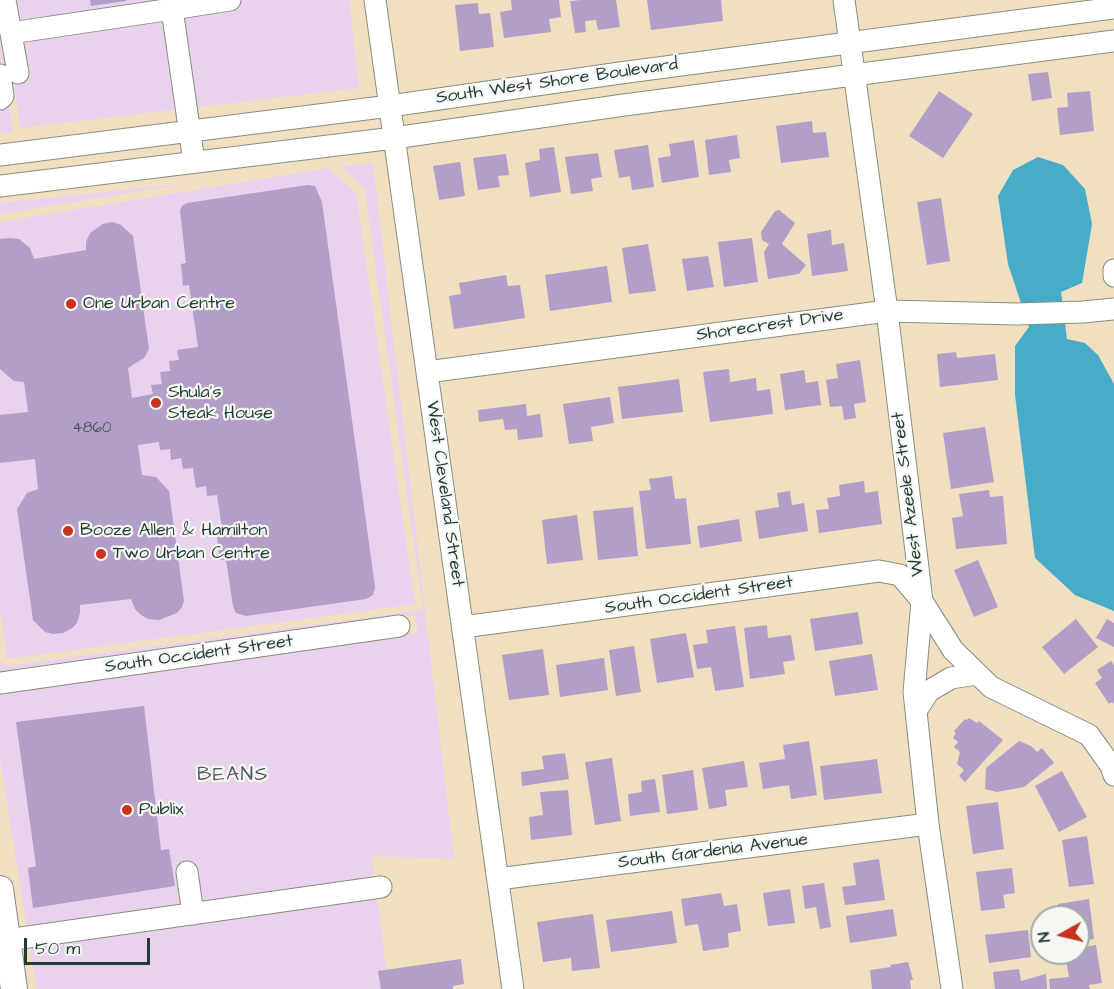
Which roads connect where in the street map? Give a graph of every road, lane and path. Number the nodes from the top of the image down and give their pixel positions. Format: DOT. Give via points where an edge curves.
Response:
graph roads {
  1 [pos="5,0"];
  2 [pos="230,0"];
  3 [pos="375,0"];
  4 [pos="844,0"];
  5 [pos="1114,8"];
  6 [pos="172,9"];
  7 [pos="11,33"];
  8 [pos="1114,41"];
  9 [pos="850,42"];
  10 [pos="9,74"];
  11 [pos="855,75"];
  12 [pos="0,99"];
  13 [pos="390,106"];
  14 [pos="190,132"];
  15 [pos="394,138"];
  16 [pos="0,154"];
  17 [pos="194,162"];
  18 [pos="0,186"];
  19 [pos="1114,270"];
  20 [pos="1114,276"];
  21 [pos="1114,309"];
  22 [pos="887,311"];
  23 [pos="427,372"];
  24 [pos="922,601"];
  25 [pos="399,626"];
  26 [pos="464,627"];
  27 [pos="977,674"];
  28 [pos="0,683"];
  29 [pos="916,711"];
  30 [pos="1114,775"];
  31 [pos="928,824"];
  32 [pos="187,872"];
  33 [pos="498,879"];
  34 [pos="381,887"];
  35 [pos="0,889"];
  36 [pos="193,914"];
  37 [pos="3,941"];
  38 [pos="14,989"];
  39 [pos="513,989"];
  40 [pos="952,989"];
  1 -- 7 [label="street"];
  2 -- 6 [label="street"];
  3 -- 13 [label="street, West Cleveland Street"];
  4 -- 9 [label="street, West Azeele Street"];
  5 -- 9 [label="street, South West Shore Boulevard"];
  6 -- 7 [label="street"];
  6 -- 14 [label="street"];
  7 -- 10 [label="street"];
  8 -- 11 [label="street, South West Shore Boulevard"];
  9 -- 11 [label="street, West Azeele Street"];
  9 -- 13 [label="street, South West Shore Boulevard"];
  10 -- 12 [label="street"];
  11 -- 15 [label="street, South West Shore Boulevard"];
  11 -- 22 [label="street, West Azeele Street"];
  13 -- 14 [label="street, South West Shore Boulevard"];
  13 -- 15 [label="street, West Cleveland Street"];
  14 -- 16 [label="street, South West Shore Boulevard"];
  14 -- 17 [label="street"];
  15 -- 17 [label="street, South West Shore Boulevard"];
  15 -- 23 [label="street, West Cleveland Street"];
  17 -- 18 [label="street, South West Shore Boulevard"];
  19 -- 20 [label="street"];
  21 -- 22 [label="street, Shorecrest Drive" via="1016,314"];
  22 -- 23 [label="street, Shorecrest Drive"];
  22 -- 24 [label="street, West Azeele Street"];
  23 -- 26 [label="street, West Cleveland Street"];
  24 -- 26 [label="street, South Occident Street" via="900,575 879,571"];
  24 -- 27 [label="street, South Occident Street" via="953,651"];
  24 -- 29 [label="street, West Azeele Street" via="914,692"];
  25 -- 28 [label="street, South Occident Street"];
  26 -- 33 [label="street, West Cleveland Street"];
  27 -- 29 [label="street" via="951,678 929,691"];
  27 -- 30 [label="street, South Occident Street" via="991,687 1089,735"];
  29 -- 31 [label="street, West Azeele Street"];
  31 -- 33 [label="street, South Gardenia Avenue"];
  31 -- 40 [label="street, West Azeele Street"];
  32 -- 36 [label="street"];
  33 -- 39 [label="street, West Cleveland Street"];
  34 -- 36 [label="street"];
  35 -- 37 [label="main road"];
  36 -- 37 [label="street"];
  37 -- 38 [label="main road"];
}
